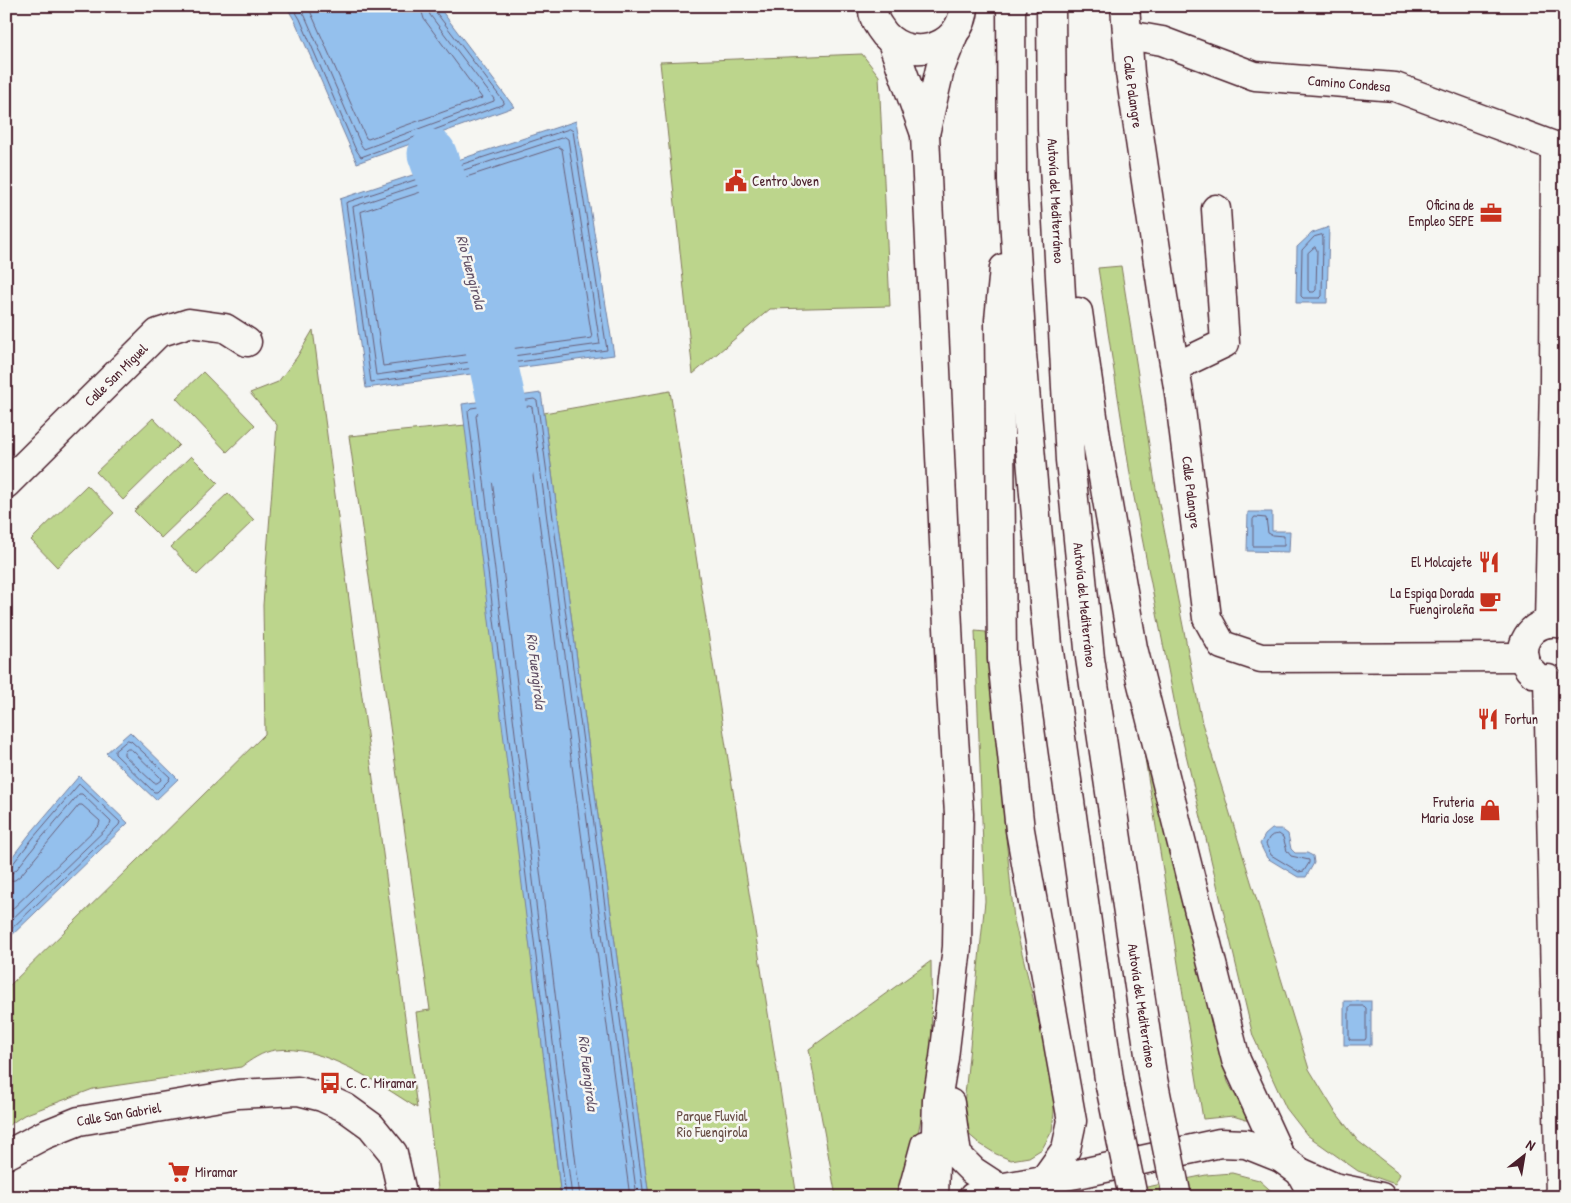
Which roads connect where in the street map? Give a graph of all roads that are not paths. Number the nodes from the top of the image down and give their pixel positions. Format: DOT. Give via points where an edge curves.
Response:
graph roads {
  1 [pos="873,6"];
  2 [pos="964,6"];
  3 [pos="1011,6"];
  4 [pos="1051,6"];
  5 [pos="1125,6"];
  6 [pos="1128,35"];
  7 [pos="952,36"];
  8 [pos="892,42"];
  9 [pos="1052,130"];
  10 [pos="925,134"];
  11 [pos="1560,149"];
  12 [pos="1012,182"];
  13 [pos="1216,209"];
  14 [pos="247,342"];
  15 [pos="1175,367"];
  16 [pos="6,484"];
  17 [pos="1557,624"];
  18 [pos="1524,657"];
  19 [pos="1557,678"];
  20 [pos="944,1058"];
  21 [pos="937,1100"];
  22 [pos="6,1155"];
  23 [pos="1291,1165"];
  24 [pos="1044,1180"];
  25 [pos="1000,1188"];
  26 [pos="403,1197"];
  27 [pos="911,1197"];
  28 [pos="934,1197"];
  29 [pos="973,1197"];
  30 [pos="1133,1197"];
  31 [pos="1177,1197"];
  32 [pos="1314,1197"];
  33 [pos="1381,1197"];
  34 [pos="1560,1197"];
  1 -- 8 [label="main road" via="876,22"];
  2 -- 7 [label="main road" via="960,25"];
  3 -- 12 [label="main road"];
  4 -- 9 [label="main road, Autovía del Mediterráneo"];
  5 -- 6 [label="main road, Calle Palangre"];
  6 -- 11 [label="main road, Camino Condesa" via="1162,41 1255,76 1395,87"];
  6 -- 15 [label="main road, Calle Palangre" via="1130,74"];
  7 -- 8 [label="main road" via="930,49 904,48"];
  7 -- 10 [label="main road" via="940,69"];
  8 -- 10 [label="main road"];
  9 -- 23 [label="main road" via="1096,437 1133,648 1236,1060"];
  9 -- 31 [label="main road, Autovía del Mediterráneo, bridge" via="1070,460 1089,648 1152,1074"];
  10 -- 20 [label="main road" via="959,814 957,948"];
  11 -- 17 [label="main road" via="1554,394"];
  12 -- 24 [label="main road" via="999,320 1002,659 1020,830 1072,1121 1066,1149"];
  12 -- 30 [label="main road, bridge" via="1022,354 1048,645 1110,1086"];
  13 -- 15 [label="main road" via="1225,343"];
  14 -- 16 [label="main road, Calle San Miguel" via="225,328 189,323 158,334"];
  15 -- 18 [label="main road, Calle Palangre" via="1207,618 1222,645 1261,658"];
  17 -- 18 [label="main road" via="1542,623 1530,632 1524,644"];
  18 -- 19 [label="main road" via="1530,671 1542,679"];
  19 -- 34 [label="main road"];
  20 -- 21 [label="main road"];
  20 -- 25 [label="main road" via="957,1155 972,1171"];
  21 -- 27 [label="main road"];
  21 -- 28 [label="main road"];
  22 -- 26 [label="main road, Calle San Gabriel" via="79,1121 238,1094 298,1091 346,1108 371,1126 393,1153"];
  23 -- 24 [label="main road" via="1246,1144 1220,1143"];
  23 -- 32 [label="main road"];
  23 -- 33 [label="main road" via="1334,1187"];
  24 -- 25 [label="main road"];
  25 -- 29 [label="main road"];
}
